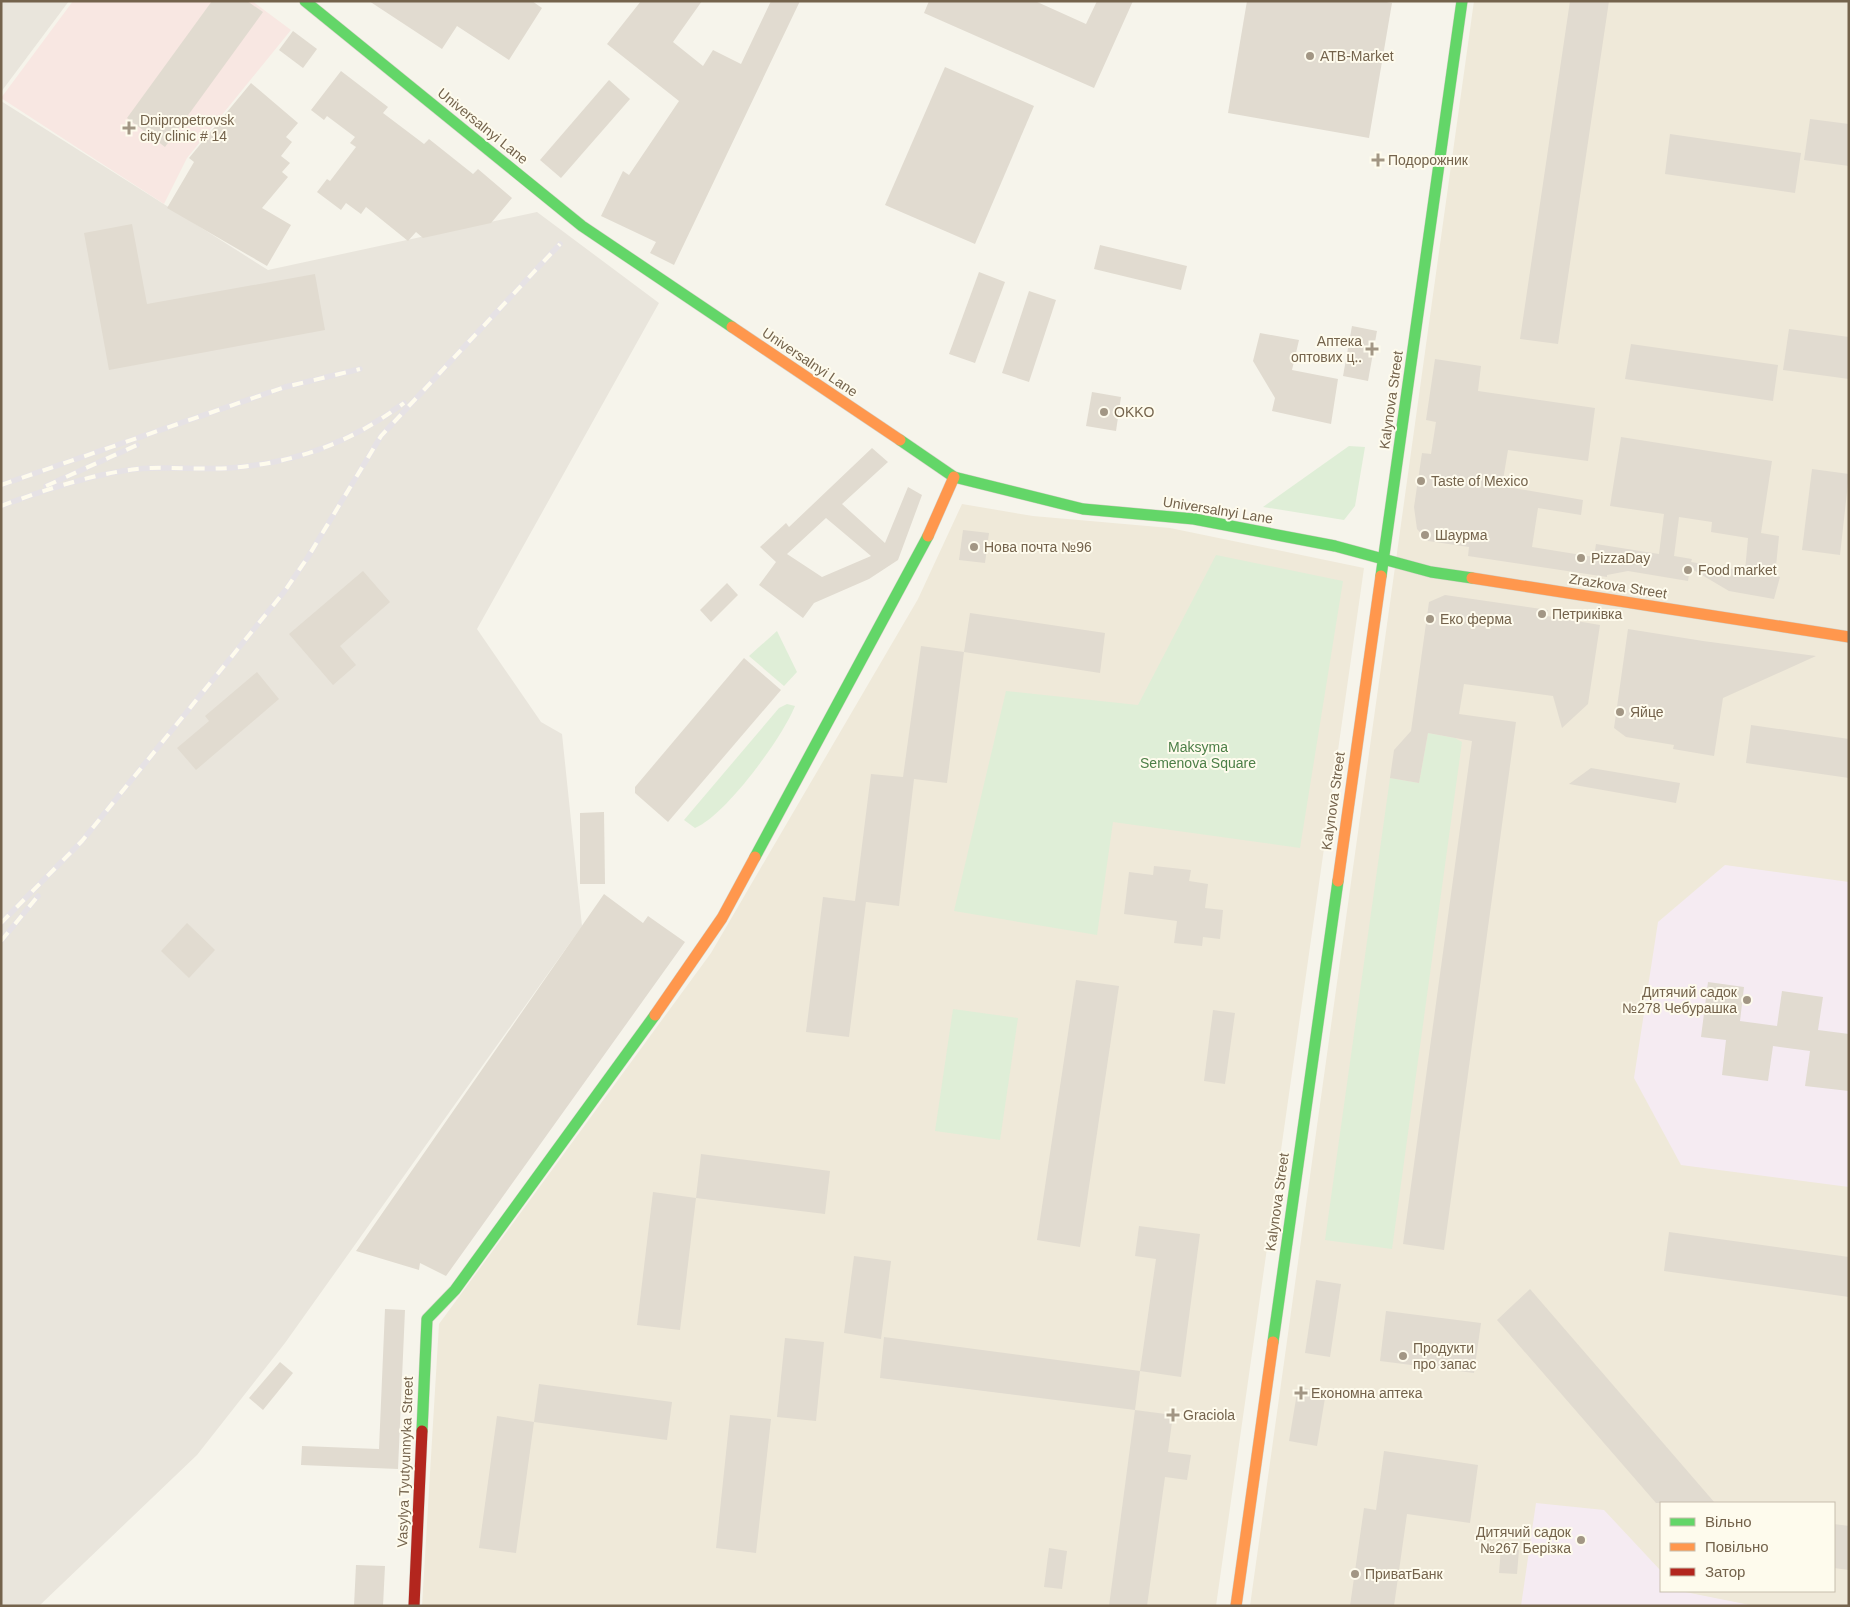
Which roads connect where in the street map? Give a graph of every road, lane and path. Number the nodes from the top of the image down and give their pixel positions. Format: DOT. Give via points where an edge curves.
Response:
graph roads {
  1 [pos="305,1"];
  2 [pos="1462,1"];
  3 [pos="954,477"];
  4 [pos="1384,560"];
  5 [pos="1849,637"];
  6 [pos="414,1606"];
  7 [pos="1236,1606"];
  1 -- 3 [label="street, Universalnyi Lane" via="582,226"];
  2 -- 4 [label="street, Kalynova Street"];
  3 -- 4 [label="street, Universalnyi Lane" via="1083,509 1194,519 1334,546"];
  3 -- 6 [label="street, Vasylya Tyutyunnyka Street" via="920,554 722,918 455,1290 427,1319"];
  4 -- 5 [label="street, Zrazkova Street" via="1430,572"];
  4 -- 7 [label="street, Kalynova Street"];
}
